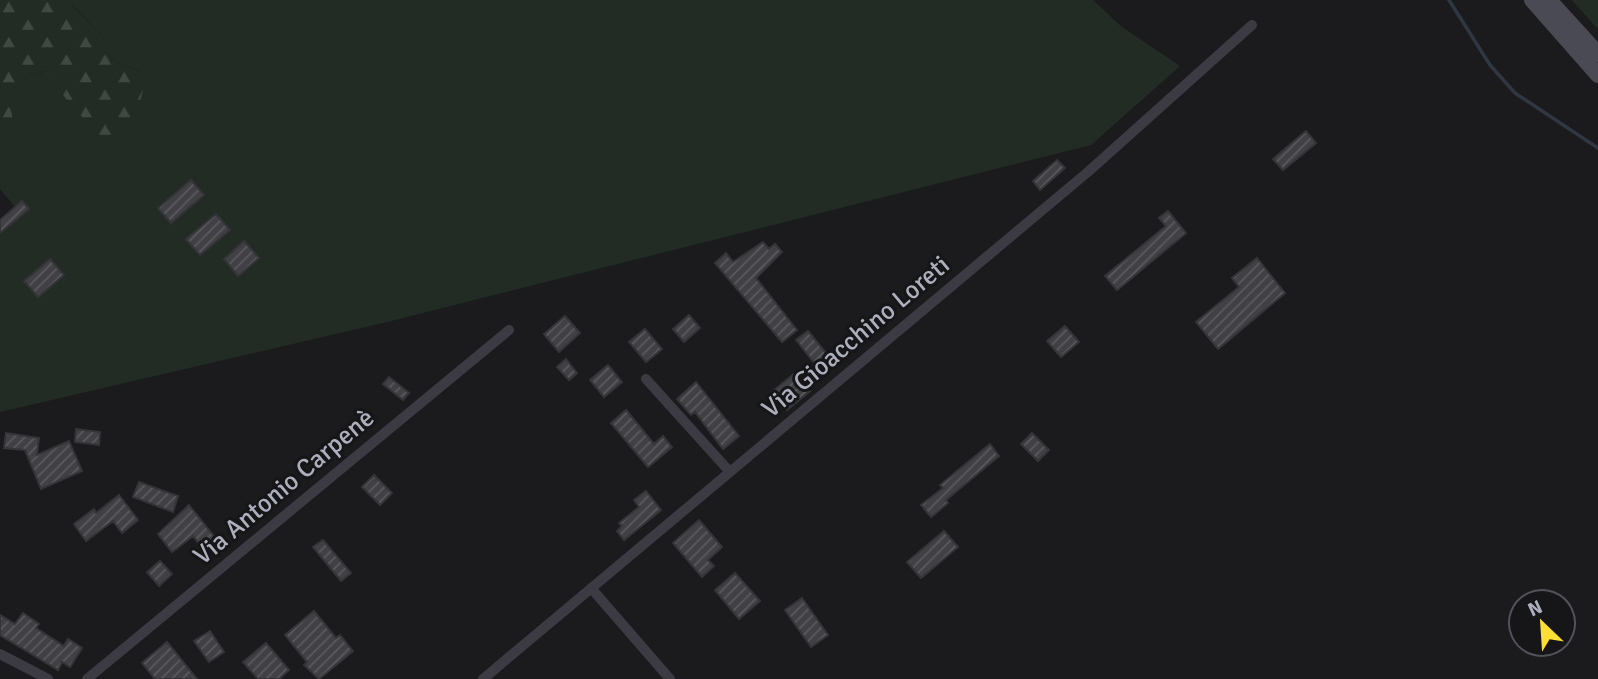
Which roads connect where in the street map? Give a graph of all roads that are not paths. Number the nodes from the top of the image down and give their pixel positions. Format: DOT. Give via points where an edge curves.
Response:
graph roads {
  1 [pos="1532,0"];
  2 [pos="1549,0"];
  3 [pos="1252,25"];
  4 [pos="1598,54"];
  5 [pos="1598,75"];
  6 [pos="509,330"];
  7 [pos="646,379"];
  8 [pos="730,472"];
  9 [pos="591,587"];
  10 [pos="0,654"];
  11 [pos="48,679"];
  12 [pos="87,679"];
  13 [pos="483,679"];
  14 [pos="670,679"];
  1 -- 5 [label="street"];
  2 -- 4 [label="street"];
  3 -- 8 [label="street, Via Gioacchino Loreti" via="1089,171"];
  6 -- 12 [label="street, Via Antonio Carpenè"];
  7 -- 8 [label="street"];
  8 -- 9 [label="street, Via Gioacchino Loreti"];
  9 -- 13 [label="street, Via Gioacchino Loreti"];
  9 -- 14 [label="street"];
  10 -- 11 [label="street"];
}
